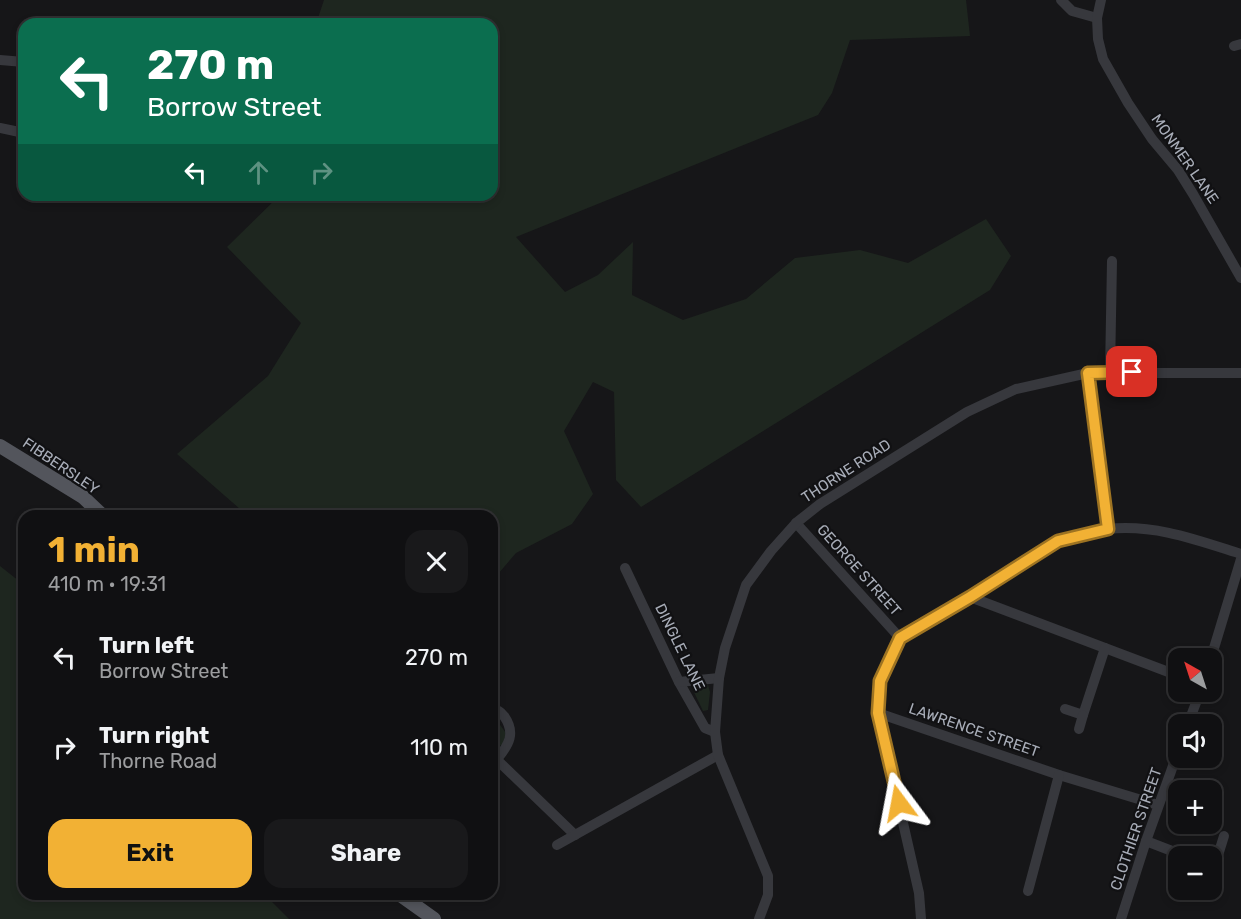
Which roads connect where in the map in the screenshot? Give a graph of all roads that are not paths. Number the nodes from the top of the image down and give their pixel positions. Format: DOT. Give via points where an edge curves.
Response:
graph roads {
  1 [pos="1061,0"];
  2 [pos="1101,0"];
  3 [pos="1097,18"];
  4 [pos="0,60"];
  5 [pos="18,62"];
  6 [pos="0,128"];
  7 [pos="18,132"];
  8 [pos="1112,261"];
  9 [pos="1241,278"];
  10 [pos="1110,372"];
  11 [pos="1088,373"];
  12 [pos="1241,373"];
  13 [pos="0,446"];
  14 [pos="96,510"];
  15 [pos="796,523"];
  16 [pos="1108,529"];
  17 [pos="1241,554"];
  18 [pos="1241,559"];
  19 [pos="625,568"];
  20 [pos="970,597"];
  21 [pos="900,638"];
  22 [pos="1106,648"];
  23 [pos="1213,648"];
  24 [pos="1168,672"];
  25 [pos="718,678"];
  26 [pos="679,682"];
  27 [pos="1065,709"];
  28 [pos="498,710"];
  29 [pos="878,713"];
  30 [pos="1083,715"];
  31 [pos="1079,729"];
  32 [pos="715,732"];
  33 [pos="498,753"];
  34 [pos="718,755"];
  35 [pos="498,761"];
  36 [pos="1172,768"];
  37 [pos="1059,775"];
  38 [pos="1158,805"];
  39 [pos="575,835"];
  40 [pos="1224,836"];
  41 [pos="1146,841"];
  42 [pos="557,845"];
  43 [pos="1221,846"];
  44 [pos="1168,849"];
  45 [pos="1028,891"];
  46 [pos="407,900"];
  47 [pos="434,919"];
  48 [pos="759,919"];
  49 [pos="921,919"];
  50 [pos="1121,919"];
  1 -- 3 [label="street" via="1072,11"];
  2 -- 3 [label="street, MONMER LANE"];
  3 -- 9 [label="street, MONMER LANE" via="1104,59 1128,104 1194,194"];
  4 -- 5 [label="street"];
  6 -- 7 [label="street"];
  8 -- 10 [label="street"];
  10 -- 11 [label="street, THORNE ROAD"];
  10 -- 12 [label="street, THORNE ROAD"];
  11 -- 15 [label="street, THORNE ROAD" via="1016,388 966,412"];
  11 -- 16 [label="street"];
  13 -- 14 [label="main road, FIBBERSLEY"];
  15 -- 21 [label="street, GEORGE STREET"];
  15 -- 25 [label="street, THORNE ROAD" via="746,585"];
  16 -- 17 [label="street" via="1147,528"];
  16 -- 20 [label="street" via="1058,541"];
  18 -- 23 [label="street"];
  19 -- 26 [label="street, DINGLE LANE"];
  20 -- 21 [label="street"];
  20 -- 22 [label="street"];
  21 -- 29 [label="street" via="880,681"];
  22 -- 24 [label="street"];
  22 -- 30 [label="street"];
  25 -- 26 [label="street"];
  25 -- 32 [label="street, THORNE ROAD"];
  26 -- 32 [label="street, DINGLE LANE" via="705,728"];
  27 -- 30 [label="street"];
  28 -- 33 [label="street" via="511,731 507,745"];
  29 -- 37 [label="street, LAWRENCE STREET"];
  29 -- 49 [label="street" via="919,894"];
  30 -- 31 [label="street"];
  32 -- 34 [label="street, THORNE ROAD"];
  34 -- 39 [label="street"];
  34 -- 48 [label="street, THORNE ROAD" via="768,876 768,895"];
  35 -- 39 [label="street"];
  36 -- 38 [label="street, CLOTHIER STREET"];
  37 -- 38 [label="street, LAWRENCE STREET"];
  37 -- 45 [label="street"];
  38 -- 41 [label="street, CLOTHIER STREET"];
  39 -- 42 [label="street"];
  40 -- 43 [label="street"];
  41 -- 44 [label="street"];
  41 -- 50 [label="street, CLOTHIER STREET"];
  46 -- 47 [label="main road"];
}
